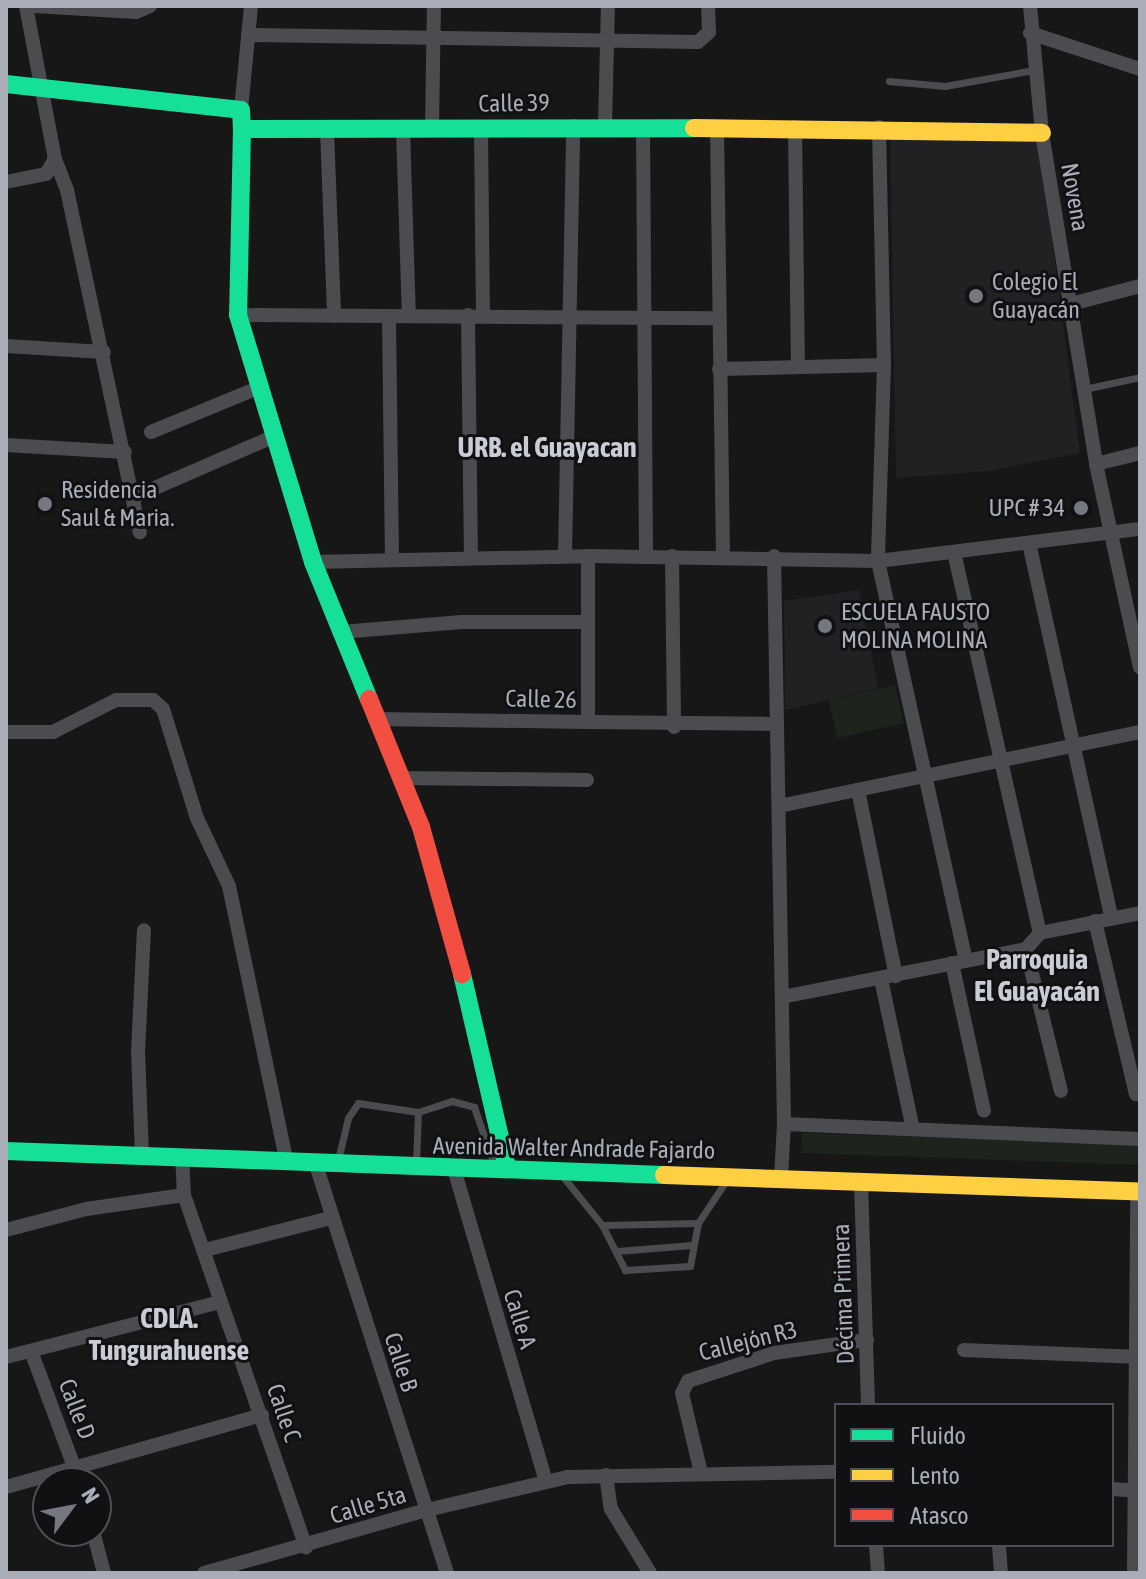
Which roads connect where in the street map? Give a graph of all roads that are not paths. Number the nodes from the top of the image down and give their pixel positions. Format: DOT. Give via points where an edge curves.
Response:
graph roads {
  1 [pos="26,6"];
  2 [pos="34,6"];
  3 [pos="150,6"];
  4 [pos="251,6"];
  5 [pos="434,6"];
  6 [pos="608,6"];
  7 [pos="708,6"];
  8 [pos="1030,6"];
  9 [pos="1030,33"];
  10 [pos="248,35"];
  11 [pos="432,40"];
  12 [pos="604,44"];
  13 [pos="1140,69"];
  14 [pos="1034,70"];
  15 [pos="889,81"];
  16 [pos="6,84"];
  17 [pos="45,89"];
  18 [pos="241,119"];
  19 [pos="573,126"];
  20 [pos="605,126"];
  21 [pos="643,127"];
  22 [pos="717,127"];
  23 [pos="795,127"];
  24 [pos="879,127"];
  25 [pos="481,128"];
  26 [pos="403,129"];
  27 [pos="432,129"];
  28 [pos="327,130"];
  29 [pos="1042,133"];
  30 [pos="55,159"];
  31 [pos="6,182"];
  32 [pos="1140,286"];
  33 [pos="1071,304"];
  34 [pos="238,315"];
  35 [pos="475,315"];
  36 [pos="334,316"];
  37 [pos="389,316"];
  38 [pos="409,316"];
  39 [pos="569,316"];
  40 [pos="643,317"];
  41 [pos="717,318"];
  42 [pos="6,346"];
  43 [pos="104,352"];
  44 [pos="884,365"];
  45 [pos="798,367"];
  46 [pos="719,369"];
  47 [pos="1140,377"];
  48 [pos="260,387"];
  49 [pos="1084,389"];
  50 [pos="151,432"];
  51 [pos="275,436"];
  52 [pos="6,445"];
  53 [pos="125,452"];
  54 [pos="1140,453"];
  55 [pos="1096,464"];
  56 [pos="134,497"];
  57 [pos="1140,529"];
  58 [pos="140,532"];
  59 [pos="1112,535"];
  60 [pos="1029,543"];
  61 [pos="954,552"];
  62 [pos="565,556"];
  63 [pos="588,556"];
  64 [pos="646,556"];
  65 [pos="672,556"];
  66 [pos="723,556"];
  67 [pos="774,556"];
  68 [pos="471,558"];
  69 [pos="392,560"];
  70 [pos="878,561"];
  71 [pos="313,562"];
  72 [pos="1134,614"];
  73 [pos="588,622"];
  74 [pos="341,632"];
  75 [pos="1140,667"];
  76 [pos="375,719"];
  77 [pos="588,722"];
  78 [pos="776,724"];
  79 [pos="674,727"];
  80 [pos="6,732"];
  81 [pos="1140,732"];
  82 [pos="1070,748"];
  83 [pos="1001,761"];
  84 [pos="401,778"];
  85 [pos="925,778"];
  86 [pos="587,780"];
  87 [pos="858,790"];
  88 [pos="779,806"];
  89 [pos="1140,913"];
  90 [pos="1111,917"];
  91 [pos="1095,921"];
  92 [pos="144,930"];
  93 [pos="1040,933"];
  94 [pos="1026,949"];
  95 [pos="959,961"];
  96 [pos="888,977"];
  97 [pos="782,997"];
  98 [pos="1061,1091"];
  99 [pos="1136,1094"];
  100 [pos="984,1111"];
  101 [pos="418,1112"];
  102 [pos="784,1124"];
  103 [pos="913,1129"];
  104 [pos="1140,1139"];
  105 [pos="6,1151"];
  106 [pos="142,1155"];
  107 [pos="182,1156"];
  108 [pos="287,1163"];
  109 [pos="316,1165"];
  110 [pos="337,1166"];
  111 [pos="501,1167"];
  112 [pos="416,1168"];
  113 [pos="454,1169"];
  114 [pos="558,1170"];
  115 [pos="730,1176"];
  116 [pos="781,1178"];
  117 [pos="861,1182"];
  118 [pos="1138,1192"];
  119 [pos="184,1195"];
  120 [pos="331,1218"];
  121 [pos="698,1223"];
  122 [pos="602,1225"];
  123 [pos="6,1230"];
  124 [pos="692,1245"];
  125 [pos="205,1250"];
  126 [pos="617,1251"];
  127 [pos="220,1302"];
  128 [pos="867,1340"];
  129 [pos="964,1350"];
  130 [pos="31,1351"];
  131 [pos="6,1357"];
  132 [pos="1138,1357"];
  133 [pos="868,1403"];
  134 [pos="262,1415"];
  135 [pos="75,1464"];
  136 [pos="76,1467"];
  137 [pos="834,1472"];
  138 [pos="701,1473"];
  139 [pos="606,1475"];
  140 [pos="546,1481"];
  141 [pos="6,1487"];
  142 [pos="1114,1489"];
  143 [pos="1138,1490"];
  144 [pos="427,1510"];
  145 [pos="97,1547"];
  146 [pos="306,1547"];
  147 [pos="876,1547"];
  148 [pos="999,1547"];
  149 [pos="104,1573"];
  150 [pos="204,1573"];
  151 [pos="447,1573"];
  152 [pos="650,1573"];
  153 [pos="878,1573"];
  154 [pos="1001,1573"];
  155 [pos="1134,1573"];
  1 -- 17 [label="street"];
  2 -- 3 [label="street" via="136,12"];
  4 -- 10 [label="street"];
  5 -- 11 [label="street"];
  6 -- 12 [label="street"];
  7 -- 12 [label="street" via="709,32 698,42"];
  8 -- 9 [label="street, Novena"];
  9 -- 13 [label="street"];
  9 -- 14 [label="street, Novena"];
  10 -- 11 [label="street"];
  10 -- 18 [label="street"];
  11 -- 12 [label="street"];
  11 -- 27 [label="street"];
  12 -- 20 [label="street"];
  14 -- 15 [label="lane" via="945,86"];
  14 -- 29 [label="street, Novena"];
  16 -- 17 [label="street, Calle 39"];
  17 -- 18 [label="street, Calle 39"];
  17 -- 30 [label="street"];
  18 -- 28 [label="street, Calle 39"];
  18 -- 34 [label="street"];
  19 -- 20 [label="street, Calle 39"];
  19 -- 25 [label="street, Calle 39"];
  19 -- 39 [label="street"];
  20 -- 21 [label="street, Calle 39"];
  21 -- 22 [label="street, Calle 39"];
  21 -- 40 [label="street"];
  22 -- 23 [label="street, Calle 39"];
  22 -- 41 [label="street"];
  23 -- 24 [label="street, Calle 39"];
  23 -- 45 [label="street"];
  24 -- 29 [label="street, Calle 39"];
  24 -- 44 [label="street"];
  25 -- 27 [label="street, Calle 39"];
  25 -- 35 [label="street"];
  26 -- 27 [label="street, Calle 39"];
  26 -- 28 [label="street, Calle 39"];
  26 -- 38 [label="street"];
  28 -- 36 [label="street"];
  29 -- 33 [label="street, Novena"];
  30 -- 31 [label="street" via="46,174"];
  30 -- 43 [label="street" via="67,190"];
  32 -- 33 [label="street"];
  33 -- 49 [label="street, Novena"];
  34 -- 36 [label="street"];
  34 -- 48 [label="street"];
  35 -- 38 [label="street"];
  35 -- 39 [label="street"];
  35 -- 68 [label="street"];
  36 -- 37 [label="street"];
  37 -- 38 [label="street"];
  37 -- 69 [label="street"];
  39 -- 40 [label="street"];
  39 -- 62 [label="street"];
  40 -- 41 [label="street"];
  40 -- 64 [label="street"];
  41 -- 46 [label="street"];
  42 -- 43 [label="street"];
  43 -- 53 [label="street"];
  44 -- 45 [label="street"];
  44 -- 70 [label="street"];
  45 -- 46 [label="street"];
  46 -- 66 [label="street"];
  47 -- 49 [label="lane"];
  48 -- 50 [label="street"];
  48 -- 51 [label="street"];
  49 -- 55 [label="street, Novena"];
  51 -- 56 [label="street"];
  51 -- 71 [label="street"];
  52 -- 53 [label="street"];
  53 -- 56 [label="street"];
  54 -- 55 [label="street"];
  55 -- 59 [label="street, Novena"];
  56 -- 58 [label="street"];
  57 -- 59 [label="street"];
  59 -- 60 [label="street"];
  59 -- 72 [label="street, Novena"];
  60 -- 61 [label="street"];
  60 -- 82 [label="street"];
  61 -- 70 [label="street"];
  61 -- 83 [label="street"];
  62 -- 63 [label="street"];
  62 -- 68 [label="street"];
  63 -- 64 [label="street"];
  63 -- 73 [label="street, Calle 26"];
  64 -- 65 [label="street"];
  65 -- 66 [label="street"];
  65 -- 79 [label="street"];
  66 -- 67 [label="street"];
  67 -- 70 [label="street"];
  67 -- 78 [label="street"];
  68 -- 69 [label="street"];
  69 -- 71 [label="street"];
  70 -- 85 [label="street"];
  71 -- 74 [label="street"];
  72 -- 75 [label="street, Novena"];
  73 -- 74 [label="street" via="462,622"];
  73 -- 77 [label="street, Calle 26"];
  74 -- 76 [label="street"];
  76 -- 77 [label="street, Calle 26"];
  76 -- 84 [label="street"];
  77 -- 79 [label="street"];
  78 -- 79 [label="street"];
  78 -- 88 [label="street"];
  80 -- 108 [label="street" via="53,732 116,700 153,700 163,709 197,818 229,886"];
  81 -- 82 [label="street"];
  82 -- 83 [label="street"];
  82 -- 90 [label="street"];
  83 -- 85 [label="street"];
  83 -- 93 [label="street"];
  84 -- 86 [label="street"];
  84 -- 111 [label="street" via="446,905"];
  85 -- 87 [label="street"];
  85 -- 95 [label="street"];
  87 -- 88 [label="street"];
  87 -- 96 [label="street"];
  88 -- 97 [label="street"];
  89 -- 90 [label="street"];
  90 -- 91 [label="street"];
  91 -- 93 [label="street"];
  91 -- 99 [label="street"];
  92 -- 106 [label="street" via="138,1052"];
  93 -- 94 [label="street"];
  94 -- 95 [label="street"];
  94 -- 98 [label="street"];
  95 -- 96 [label="street"];
  95 -- 100 [label="street"];
  96 -- 97 [label="street"];
  96 -- 103 [label="street"];
  97 -- 102 [label="street"];
  101 -- 110 [label="lane" via="358,1103 348,1118"];
  101 -- 111 [label="lane" via="452,1101 474,1107"];
  101 -- 112 [label="lane"];
  102 -- 103 [label="street"];
  102 -- 116 [label="street"];
  103 -- 104 [label="street"];
  105 -- 106 [label="street, Avenida Walter Andrade Fajardo"];
  106 -- 107 [label="street, Avenida Walter Andrade Fajardo"];
  107 -- 108 [label="street, Avenida Walter Andrade Fajardo"];
  107 -- 119 [label="street, Calle C"];
  108 -- 109 [label="street, Avenida Walter Andrade Fajardo"];
  109 -- 110 [label="street, Avenida Walter Andrade Fajardo"];
  109 -- 120 [label="street, Calle B"];
  110 -- 112 [label="street, Avenida Walter Andrade Fajardo"];
  111 -- 113 [label="street, Avenida Walter Andrade Fajardo"];
  111 -- 114 [label="street, Avenida Walter Andrade Fajardo"];
  112 -- 113 [label="street, Avenida Walter Andrade Fajardo"];
  113 -- 140 [label="street, Calle A"];
  114 -- 115 [label="street, Avenida Walter Andrade Fajardo"];
  114 -- 122 [label="lane"];
  115 -- 116 [label="street, Avenida Walter Andrade Fajardo"];
  115 -- 121 [label="lane"];
  116 -- 117 [label="street, Avenida Walter Andrade Fajardo"];
  117 -- 118 [label="street, Avenida Walter Andrade Fajardo"];
  117 -- 128 [label="street, Décima Primera"];
  118 -- 132 [label="street"];
  119 -- 123 [label="street" via="86,1209"];
  119 -- 125 [label="street, Calle C"];
  120 -- 125 [label="street"];
  120 -- 144 [label="street, Calle B"];
  121 -- 122 [label="lane"];
  121 -- 124 [label="lane"];
  122 -- 126 [label="lane"];
  124 -- 126 [label="lane"];
  124 -- 126 [label="lane" via="690,1266 625,1270"];
  125 -- 127 [label="street, Calle C"];
  127 -- 130 [label="street"];
  127 -- 134 [label="street, Calle C"];
  128 -- 133 [label="street, Décima Primera"];
  128 -- 138 [label="street, Callejón R3" via="774,1353 688,1381 682,1393"];
  129 -- 132 [label="street"];
  130 -- 131 [label="street"];
  130 -- 135 [label="street, Calle D"];
  132 -- 143 [label="street"];
  134 -- 135 [label="street"];
  134 -- 146 [label="street, Calle C"];
  135 -- 136 [label="street, Calle D"];
  135 -- 141 [label="street"];
  137 -- 138 [label="street"];
  138 -- 139 [label="street"];
  139 -- 140 [label="street"];
  139 -- 152 [label="street" via="611,1509"];
  140 -- 144 [label="street, Calle 5ta"];
  142 -- 143 [label="street"];
  143 -- 155 [label="street"];
  144 -- 146 [label="street, Calle 5ta"];
  144 -- 151 [label="street, Calle B"];
  145 -- 149 [label="street"];
  146 -- 150 [label="street, Calle 5ta"];
  147 -- 153 [label="street"];
  148 -- 154 [label="street"];
}
